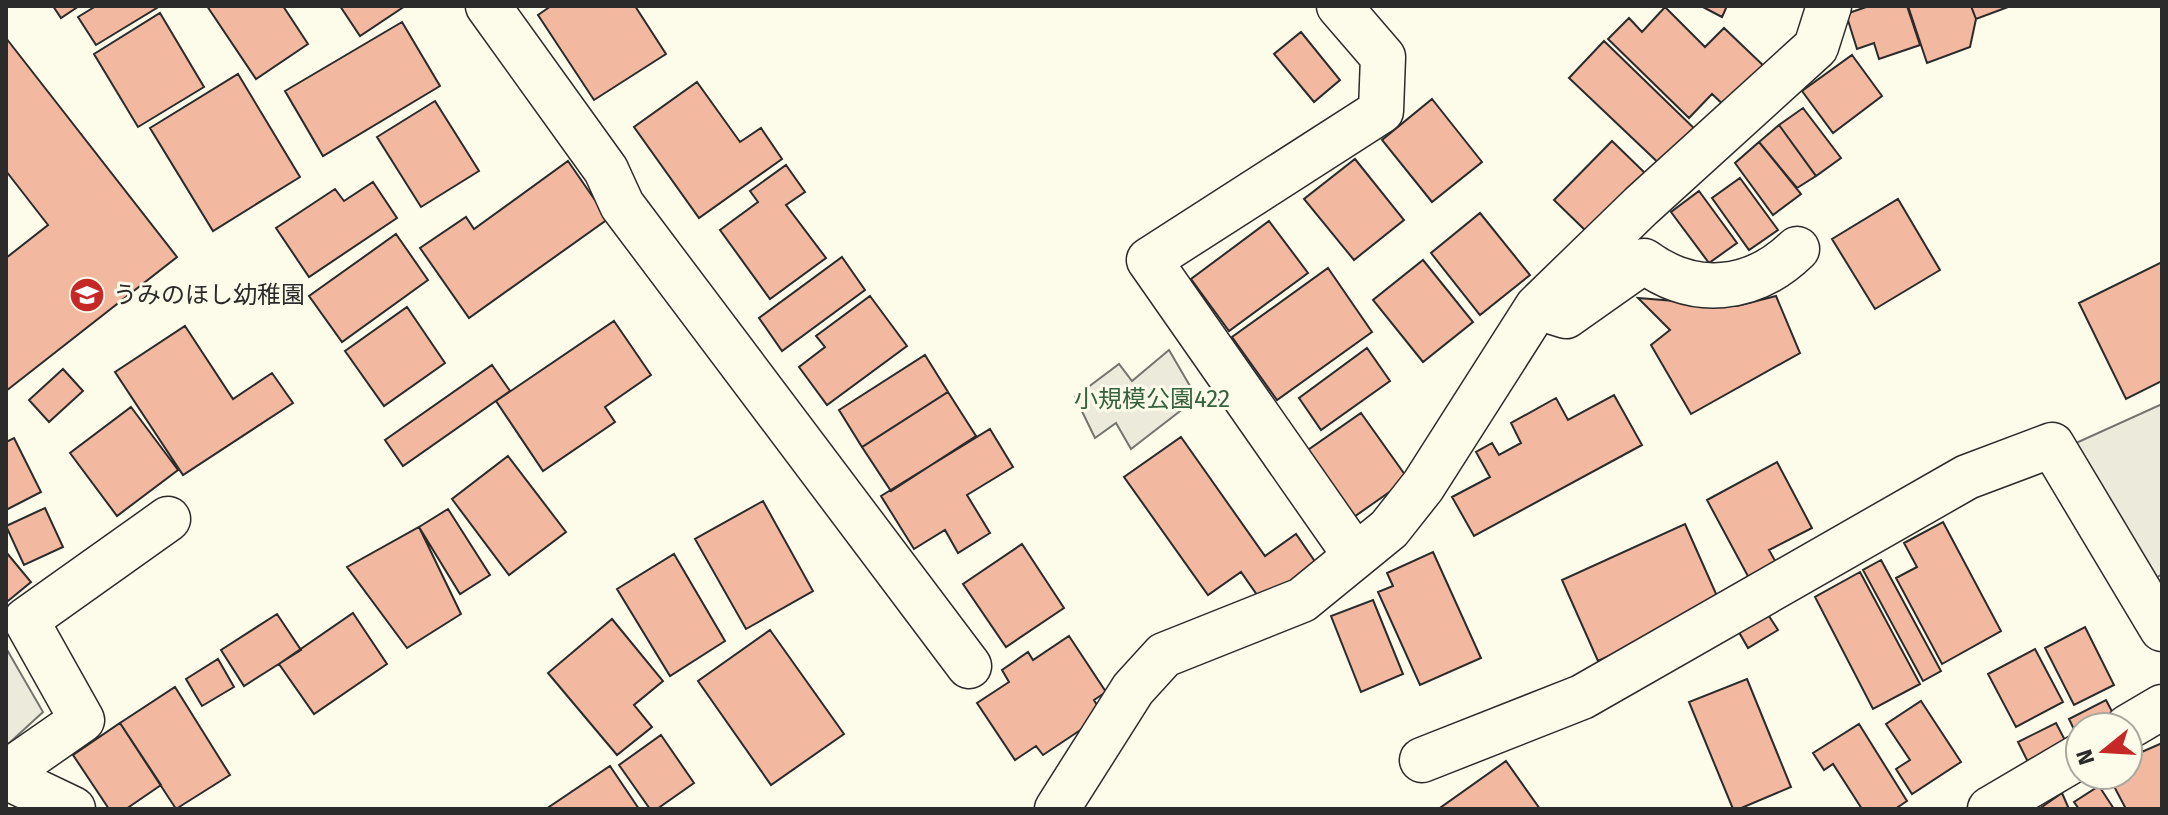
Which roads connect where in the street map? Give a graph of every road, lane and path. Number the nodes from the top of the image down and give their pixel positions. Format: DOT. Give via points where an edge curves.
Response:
graph roads {
  1 [pos="488,6"];
  2 [pos="1339,6"];
  3 [pos="1829,6"];
  4 [pos="1797,249"];
  5 [pos="1537,307"];
  6 [pos="168,519"];
  7 [pos="1355,555"];
  8 [pos="2162,629"];
  9 [pos="969,666"];
  10 [pos="2162,707"];
  11 [pos="2144,718"];
  12 [pos="1422,760"];
  13 [pos="2064,765"];
  14 [pos="6,775"];
  15 [pos="73,809"];
  16 [pos="1057,809"];
  17 [pos="1990,809"];
  1 -- 9 [label="street" via="606,170 622,205"];
  2 -- 7 [label="street" via="1383,57 1381,111 1149,260"];
  3 -- 5 [label="street" via="1816,47"];
  4 -- 5 [label="street" via="1762,276 1738,284 1686,282 1662,275 1644,261 1566,316"];
  5 -- 7 [label="street" via="1423,486 1389,529"];
  6 -- 14 [label="street" via="26,620 82,720"];
  7 -- 16 [label="street" via="1302,600 1164,655 1133,689"];
  8 -- 12 [label="street" via="2052,445 1967,477 1582,697"];
  10 -- 11 [label="street"];
  13 -- 17 [label="street"];
  14 -- 15 [label="street"];
}
